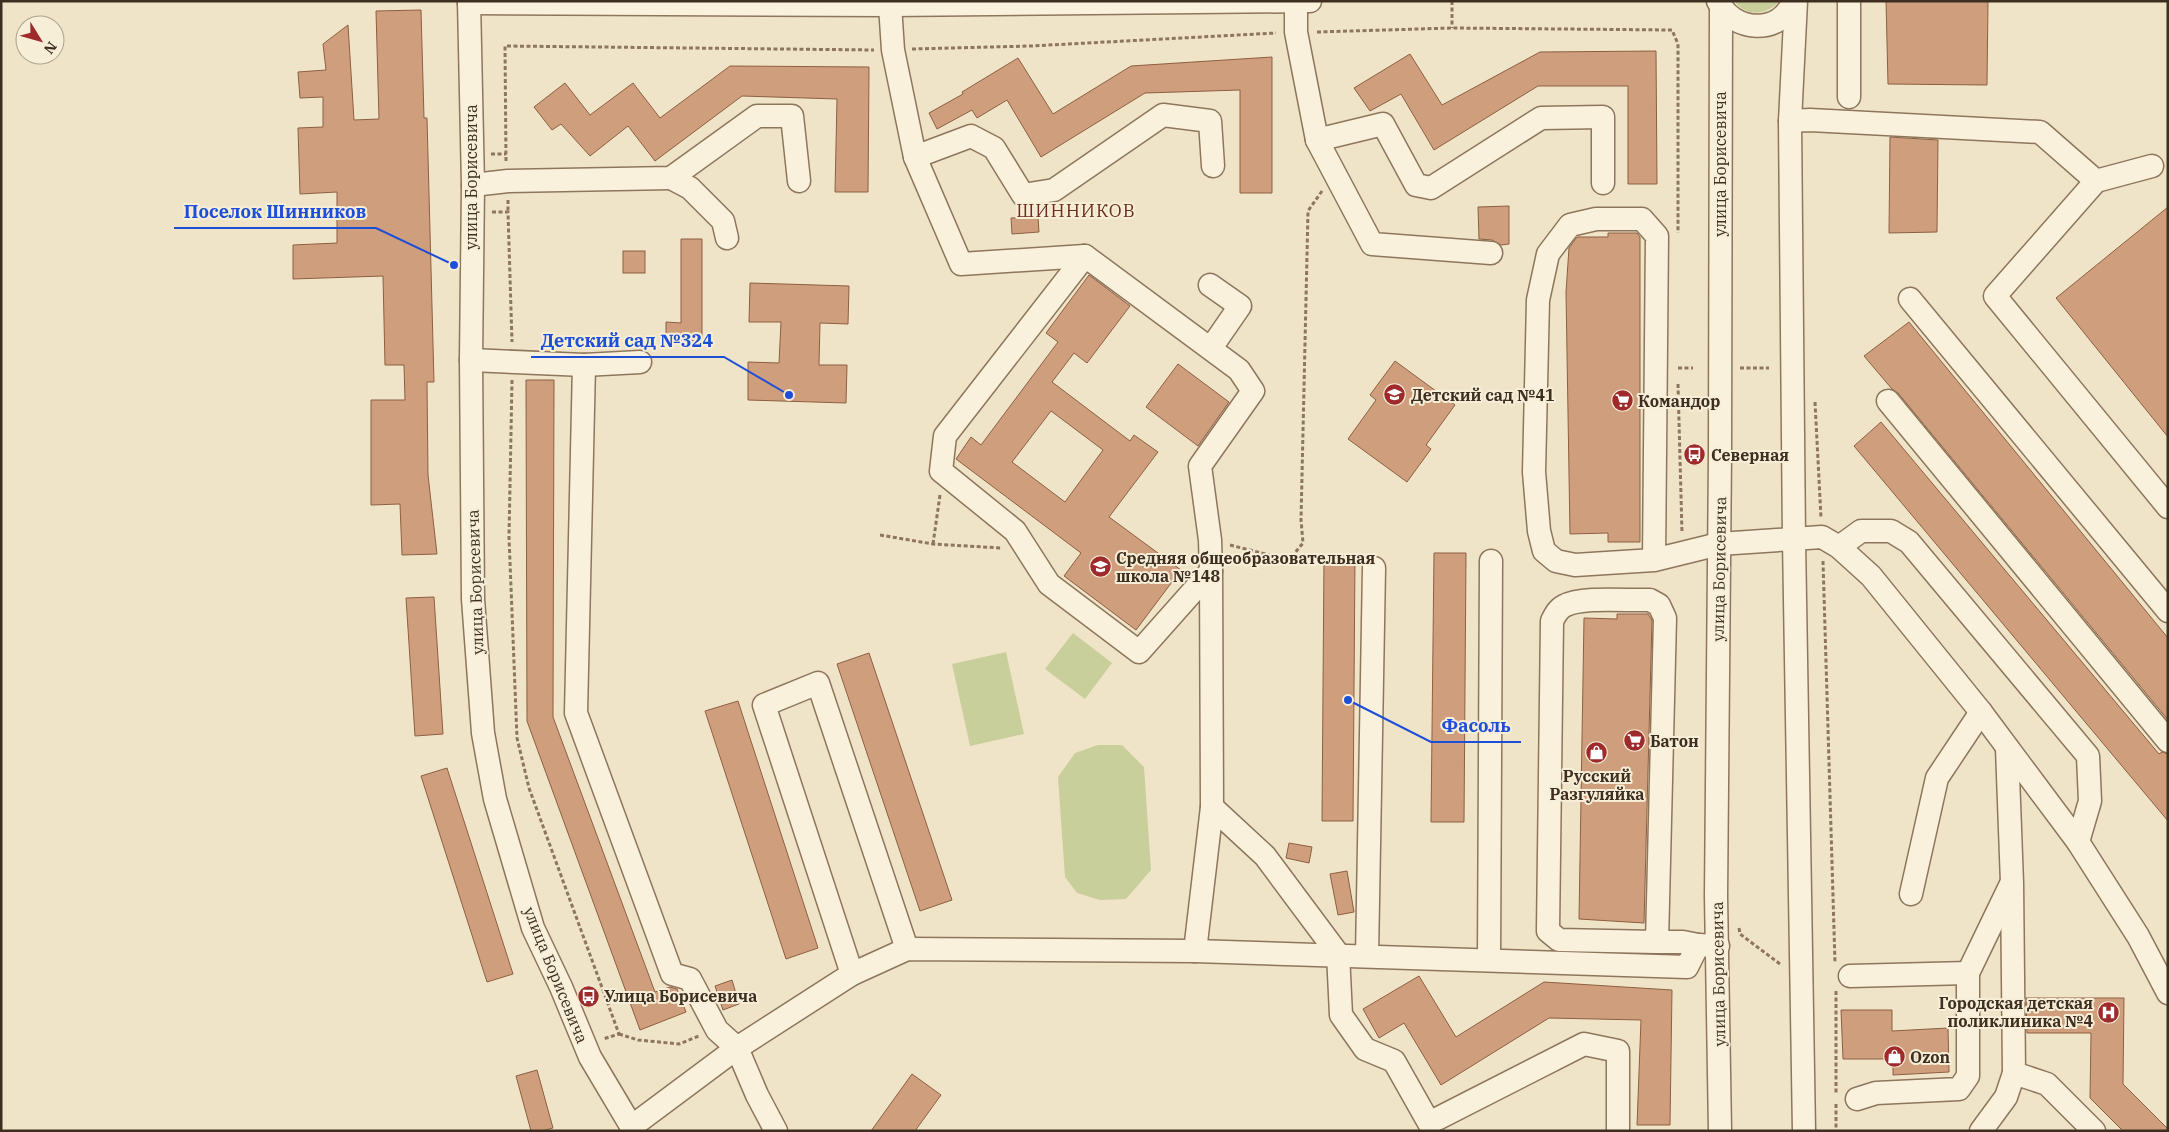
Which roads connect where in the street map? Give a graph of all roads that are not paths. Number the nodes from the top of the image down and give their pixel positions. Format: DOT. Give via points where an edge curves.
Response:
graph roads {
  1 [pos="1310,1"];
  2 [pos="1795,1"];
  3 [pos="1848,1"];
  4 [pos="469,2"];
  5 [pos="1244,2"];
  6 [pos="1296,2"];
  7 [pos="1717,3"];
  8 [pos="890,5"];
  9 [pos="1848,97"];
  10 [pos="1790,121"];
  11 [pos="1317,140"];
  12 [pos="915,157"];
  13 [pos="1213,166"];
  14 [pos="2152,166"];
  15 [pos="671,178"];
  16 [pos="799,181"];
  17 [pos="2096,181"];
  18 [pos="1603,183"];
  19 [pos="473,185"];
  20 [pos="727,238"];
  21 [pos="1491,253"];
  22 [pos="1085,256"];
  23 [pos="1210,285"];
  24 [pos="1910,300"];
  25 [pos="1211,348"];
  26 [pos="471,360"];
  27 [pos="640,362"];
  28 [pos="584,365"];
  29 [pos="1888,401"];
  30 [pos="2168,507"];
  31 [pos="1794,540"];
  32 [pos="1831,542"];
  33 [pos="1719,544"];
  34 [pos="1654,560"];
  35 [pos="1491,561"];
  36 [pos="1374,568"];
  37 [pos="1211,571"];
  38 [pos="2168,611"];
  39 [pos="1981,712"];
  40 [pos="2168,741"];
  41 [pos="2007,748"];
  42 [pos="1212,807"];
  43 [pos="2078,842"];
  44 [pos="2012,883"];
  45 [pos="1911,894"];
  46 [pos="1657,942"];
  47 [pos="1708,946"];
  48 [pos="908,949"];
  49 [pos="1195,951"];
  50 [pos="1338,954"];
  51 [pos="1367,956"];
  52 [pos="1489,960"];
  53 [pos="1968,972"];
  54 [pos="852,974"];
  55 [pos="1841,978"];
  56 [pos="2168,993"];
  57 [pos="737,1048"];
  58 [pos="2014,1073"];
  59 [pos="1856,1099"];
  60 [pos="632,1129"];
  61 [pos="776,1131"];
  62 [pos="1618,1131"];
  63 [pos="1720,1131"];
  64 [pos="1804,1131"];
  65 [pos="1981,1131"];
  66 [pos="2094,1131"];
  1 -- 6 [label="street, улица Борисевича"];
  2 -- 7 [label="street" via="1783,17 1757,27 1743,25 1730,18"];
  2 -- 10 [label="street"];
  3 -- 9 [label="street"];
  4 -- 8 [label="street, улица Борисевича"];
  4 -- 19 [label="street, улица Борисевича"];
  5 -- 6 [label="street, улица Борисевича"];
  5 -- 8 [label="street, улица Борисевича"];
  6 -- 11 [label="street" via="1296,32"];
  7 -- 33 [label="street, улица Борисевича"];
  8 -- 12 [label="street" via="893,50"];
  10 -- 17 [label="street" via="2040,132"];
  10 -- 31 [label="street"];
  11 -- 18 [label="street" via="1383,124 1416,185 1431,188 1541,118 1602,117"];
  11 -- 21 [label="street" via="1372,244"];
  12 -- 13 [label="street" via="971,136 994,148 1022,195 1054,190 1163,115 1210,121"];
  12 -- 22 [label="street" via="961,264"];
  14 -- 17 [label="street"];
  15 -- 16 [label="street" via="757,116 792,116"];
  15 -- 19 [label="street" via="508,181"];
  15 -- 20 [label="street" via="690,188 723,221"];
  17 -- 30 [label="street" via="1995,296"];
  19 -- 26 [label="street, улица Борисевича"];
  22 -- 25 [label="street"];
  22 -- 37 [label="street" via="945,436 942,471 1014,531 1049,584 1139,652"];
  23 -- 25 [label="street" via="1240,306"];
  24 -- 38 [label="street"];
  25 -- 37 [label="street" via="1239,370 1252,391 1200,466"];
  26 -- 28 [label="street"];
  26 -- 60 [label="street, улица Борисевича" via="473,599 484,733 495,799 534,928 590,1057"];
  27 -- 28 [label="street"];
  28 -- 57 [label="street" via="576,714 672,974 690,979 717,1030"];
  29 -- 40 [label="street"];
  31 -- 32 [label="street"];
  31 -- 33 [label="street"];
  31 -- 64 [label="street"];
  32 -- 39 [label="street" via="1871,576"];
  32 -- 43 [label="street" via="1861,531 1891,531 1909,542 2088,756 2090,802"];
  33 -- 34 [label="street"];
  33 -- 47 [label="street, улица Борисевича" via="1716,896"];
  34 -- 34 [label="street" via="1657,236 1642,219 1596,219 1570,225 1548,254 1538,300 1534,472 1539,531 1544,551 1556,561 1575,565"];
  35 -- 52 [label="street"];
  36 -- 51 [label="street"];
  37 -- 42 [label="street"];
  39 -- 41 [label="street"];
  39 -- 45 [label="street" via="1937,778"];
  41 -- 43 [label="street"];
  41 -- 44 [label="street"];
  42 -- 49 [label="street"];
  42 -- 50 [label="street" via="1265,856"];
  43 -- 56 [label="street" via="2138,936"];
  44 -- 53 [label="street"];
  44 -- 58 [label="street"];
  46 -- 46 [label="street" via="1665,618 1659,605 1650,600 1577,601 1563,606 1552,621 1548,932 1559,940"];
  46 -- 47 [label="street"];
  47 -- 52 [label="street" via="1687,967"];
  47 -- 63 [label="street, улица Борисевича"];
  48 -- 49 [label="street"];
  48 -- 54 [label="street"];
  48 -- 54 [label="street" via="818,683 764,705"];
  49 -- 50 [label="street"];
  50 -- 51 [label="street"];
  50 -- 62 [label="street" via="1341,1015 1365,1049 1394,1060 1429,1123 1584,1044 1618,1051"];
  51 -- 52 [label="street"];
  53 -- 55 [label="street"];
  53 -- 59 [label="street" via="1968,1076 1959,1089 1876,1093"];
  54 -- 57 [label="street"];
  57 -- 60 [label="street"];
  57 -- 61 [label="street"];
  58 -- 65 [label="street" via="2006,1097"];
  58 -- 66 [label="street" via="2047,1084"];
}
